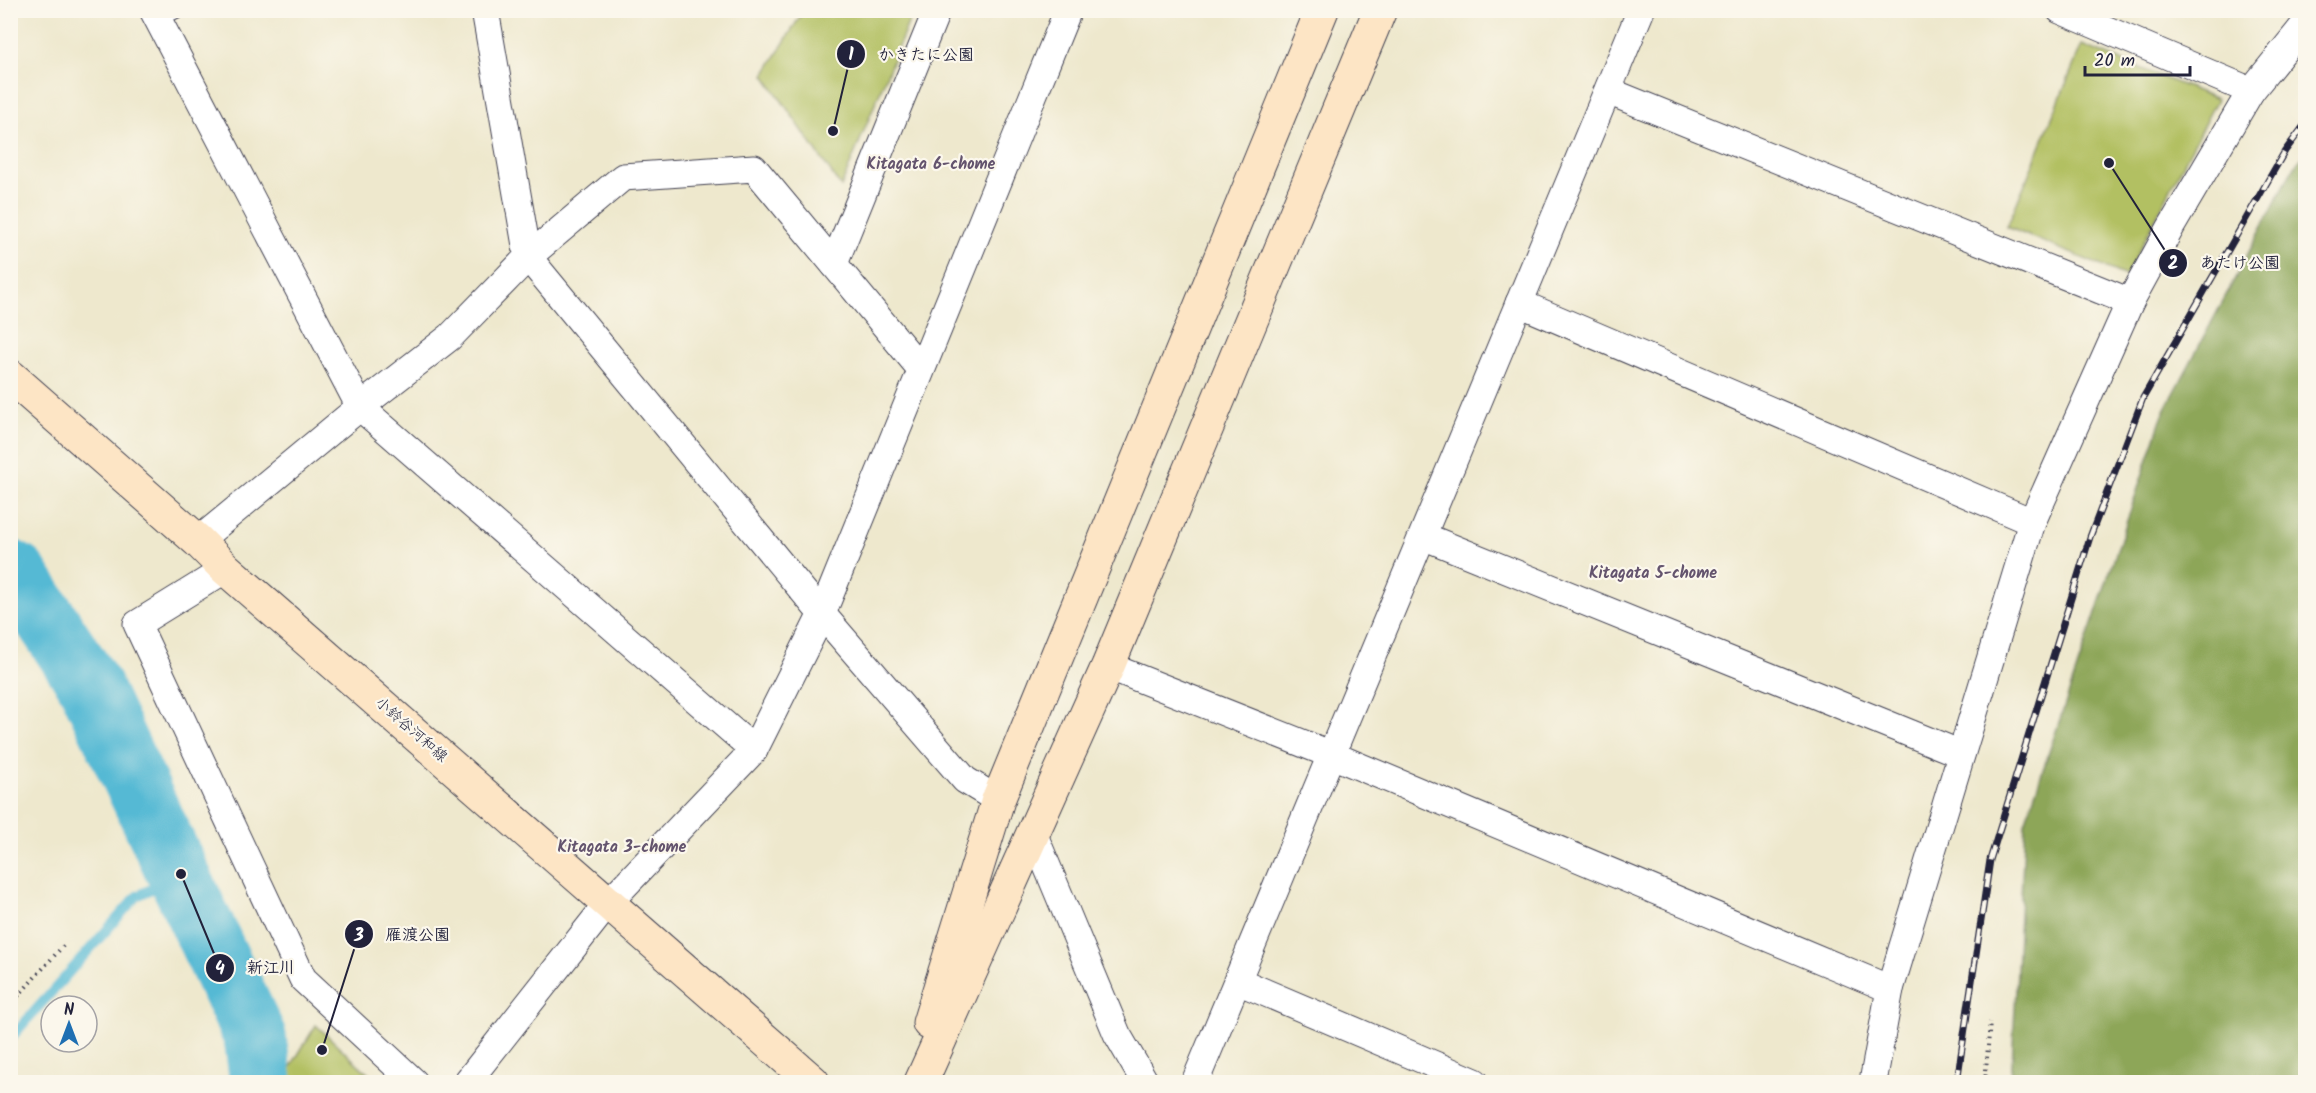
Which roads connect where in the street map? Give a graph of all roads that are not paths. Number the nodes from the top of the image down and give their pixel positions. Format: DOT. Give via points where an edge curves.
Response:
graph roads {
  1 [pos="485,10"];
  2 [pos="937,10"];
  3 [pos="1068,10"];
  4 [pos="1323,10"];
  5 [pos="1380,10"];
  6 [pos="1641,10"];
  7 [pos="2060,10"];
  8 [pos="162,14"];
  9 [pos="2306,23"];
  10 [pos="1608,91"];
  11 [pos="2251,91"];
  12 [pos="528,257"];
  13 [pos="834,264"];
  14 [pos="2130,302"];
  15 [pos="1519,303"];
  16 [pos="920,368"];
  17 [pos="10,376"];
  18 [pos="360,407"];
  19 [pos="2032,522"];
  20 [pos="1423,536"];
  21 [pos="198,541"];
  22 [pos="226,569"];
  23 [pos="822,614"];
  24 [pos="1108,666"];
  25 [pos="754,750"];
  26 [pos="1961,754"];
  27 [pos="1332,755"];
  28 [pos="998,800"];
  29 [pos="1034,835"];
  30 [pos="609,902"];
  31 [pos="1238,981"];
  32 [pos="1890,989"];
  33 [pos="414,1083"];
  34 [pos="467,1083"];
  35 [pos="813,1083"];
  36 [pos="911,1083"];
  37 [pos="921,1083"];
  38 [pos="1144,1083"];
  39 [pos="1196,1083"];
  40 [pos="1475,1083"];
  41 [pos="1873,1083"];
  1 -- 12 [label="street"];
  2 -- 13 [label="street"];
  3 -- 16 [label="street"];
  4 -- 28 [label="street"];
  5 -- 24 [label="street"];
  6 -- 10 [label="street"];
  7 -- 11 [label="street"];
  8 -- 18 [label="street"];
  9 -- 11 [label="street"];
  10 -- 14 [label="street"];
  10 -- 15 [label="street"];
  11 -- 14 [label="street"];
  12 -- 13 [label="street" via="623,177 754,168"];
  12 -- 18 [label="street" via="450,337"];
  12 -- 23 [label="street"];
  13 -- 16 [label="street"];
  14 -- 19 [label="street"];
  15 -- 19 [label="street"];
  15 -- 20 [label="street"];
  16 -- 23 [label="street"];
  17 -- 21 [label="street, 小鈴谷河和線"];
  18 -- 21 [label="street"];
  18 -- 25 [label="street"];
  19 -- 26 [label="street"];
  20 -- 26 [label="street"];
  20 -- 27 [label="street"];
  21 -- 22 [label="street, 小鈴谷河和線"];
  22 -- 30 [label="street, 小鈴谷河和線"];
  22 -- 33 [label="street" via="137,624 303,979"];
  23 -- 25 [label="street"];
  23 -- 28 [label="street" via="965,780"];
  24 -- 27 [label="street"];
  24 -- 29 [label="street"];
  25 -- 30 [label="street"];
  26 -- 32 [label="street"];
  27 -- 31 [label="street"];
  27 -- 32 [label="street"];
  28 -- 36 [label="street"];
  29 -- 37 [label="street"];
  29 -- 38 [label="street" via="1117,1034"];
  30 -- 34 [label="street"];
  30 -- 35 [label="street, 小鈴谷河和線"];
  31 -- 39 [label="street"];
  31 -- 40 [label="street"];
  32 -- 41 [label="street"];
}
